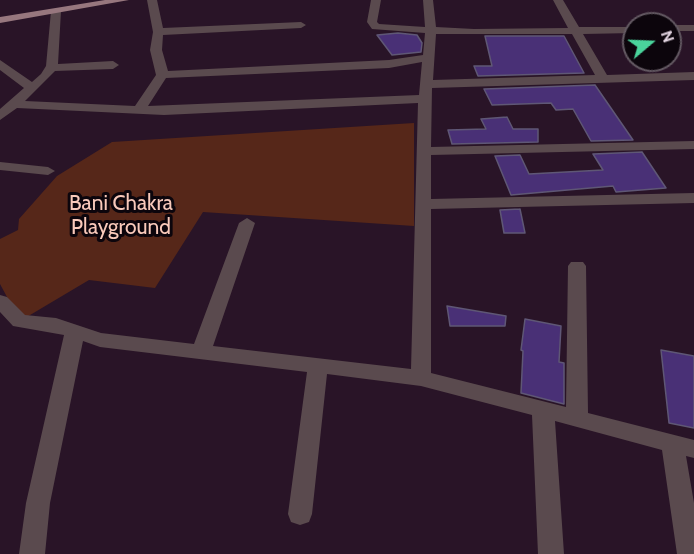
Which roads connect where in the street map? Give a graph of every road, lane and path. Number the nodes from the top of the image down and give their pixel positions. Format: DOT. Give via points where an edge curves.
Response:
graph roads {
  1 [pos="124,0"];
  2 [pos="152,0"];
  3 [pos="376,0"];
  4 [pos="428,0"];
  5 [pos="558,0"];
  6 [pos="56,11"];
  7 [pos="0,20"];
  8 [pos="301,25"];
  9 [pos="622,30"];
  10 [pos="431,31"];
  11 [pos="158,32"];
  12 [pos="576,32"];
  13 [pos="429,57"];
  14 [pos="0,64"];
  15 [pos="113,65"];
  16 [pos="51,68"];
  17 [pos="162,75"];
  18 [pos="689,76"];
  19 [pos="603,79"];
  20 [pos="694,87"];
  21 [pos="32,88"];
  22 [pos="426,91"];
  23 [pos="14,104"];
  24 [pos="139,110"];
  25 [pos="0,116"];
  26 [pos="694,145"];
  27 [pos="426,152"];
  28 [pos="0,166"];
  29 [pos="48,171"];
  30 [pos="694,198"];
  31 [pos="424,204"];
  32 [pos="247,223"];
  33 [pos="577,266"];
  34 [pos="0,301"];
  35 [pos="75,331"];
  36 [pos="201,352"];
  37 [pos="318,366"];
  38 [pos="421,378"];
  39 [pos="543,410"];
  40 [pos="577,418"];
  41 [pos="683,446"];
  42 [pos="300,514"];
  43 [pos="32,554"];
  44 [pos="551,554"];
  45 [pos="690,554"];
  1 -- 6 [label="main road"];
  2 -- 11 [label="street"];
  3 -- 10 [label="street" via="372,22 376,27"];
  4 -- 10 [label="street"];
  5 -- 12 [label="street"];
  6 -- 7 [label="main road"];
  6 -- 16 [label="street"];
  8 -- 11 [label="street"];
  9 -- 12 [label="street"];
  10 -- 12 [label="street"];
  10 -- 13 [label="street"];
  11 -- 17 [label="street" via="156,50"];
  12 -- 19 [label="street"];
  13 -- 17 [label="street" via="378,65"];
  13 -- 22 [label="street"];
  14 -- 21 [label="street"];
  15 -- 16 [label="street"];
  16 -- 21 [label="street"];
  17 -- 24 [label="street"];
  18 -- 19 [label="street"];
  18 -- 20 [label="street"];
  19 -- 22 [label="street"];
  21 -- 23 [label="street"];
  22 -- 24 [label="street"];
  22 -- 27 [label="street"];
  23 -- 24 [label="street"];
  23 -- 25 [label="street"];
  26 -- 27 [label="street"];
  27 -- 31 [label="street"];
  28 -- 29 [label="street"];
  30 -- 31 [label="street"];
  31 -- 38 [label="street"];
  32 -- 36 [label="street"];
  33 -- 40 [label="street"];
  34 -- 35 [label="street" via="20,321"];
  35 -- 36 [label="street" via="100,340"];
  35 -- 43 [label="street" via="38,503"];
  36 -- 37 [label="street"];
  37 -- 38 [label="street"];
  37 -- 42 [label="street"];
  38 -- 39 [label="street"];
  39 -- 40 [label="street"];
  39 -- 44 [label="street"];
  40 -- 41 [label="street"];
  41 -- 45 [label="street"];
}
